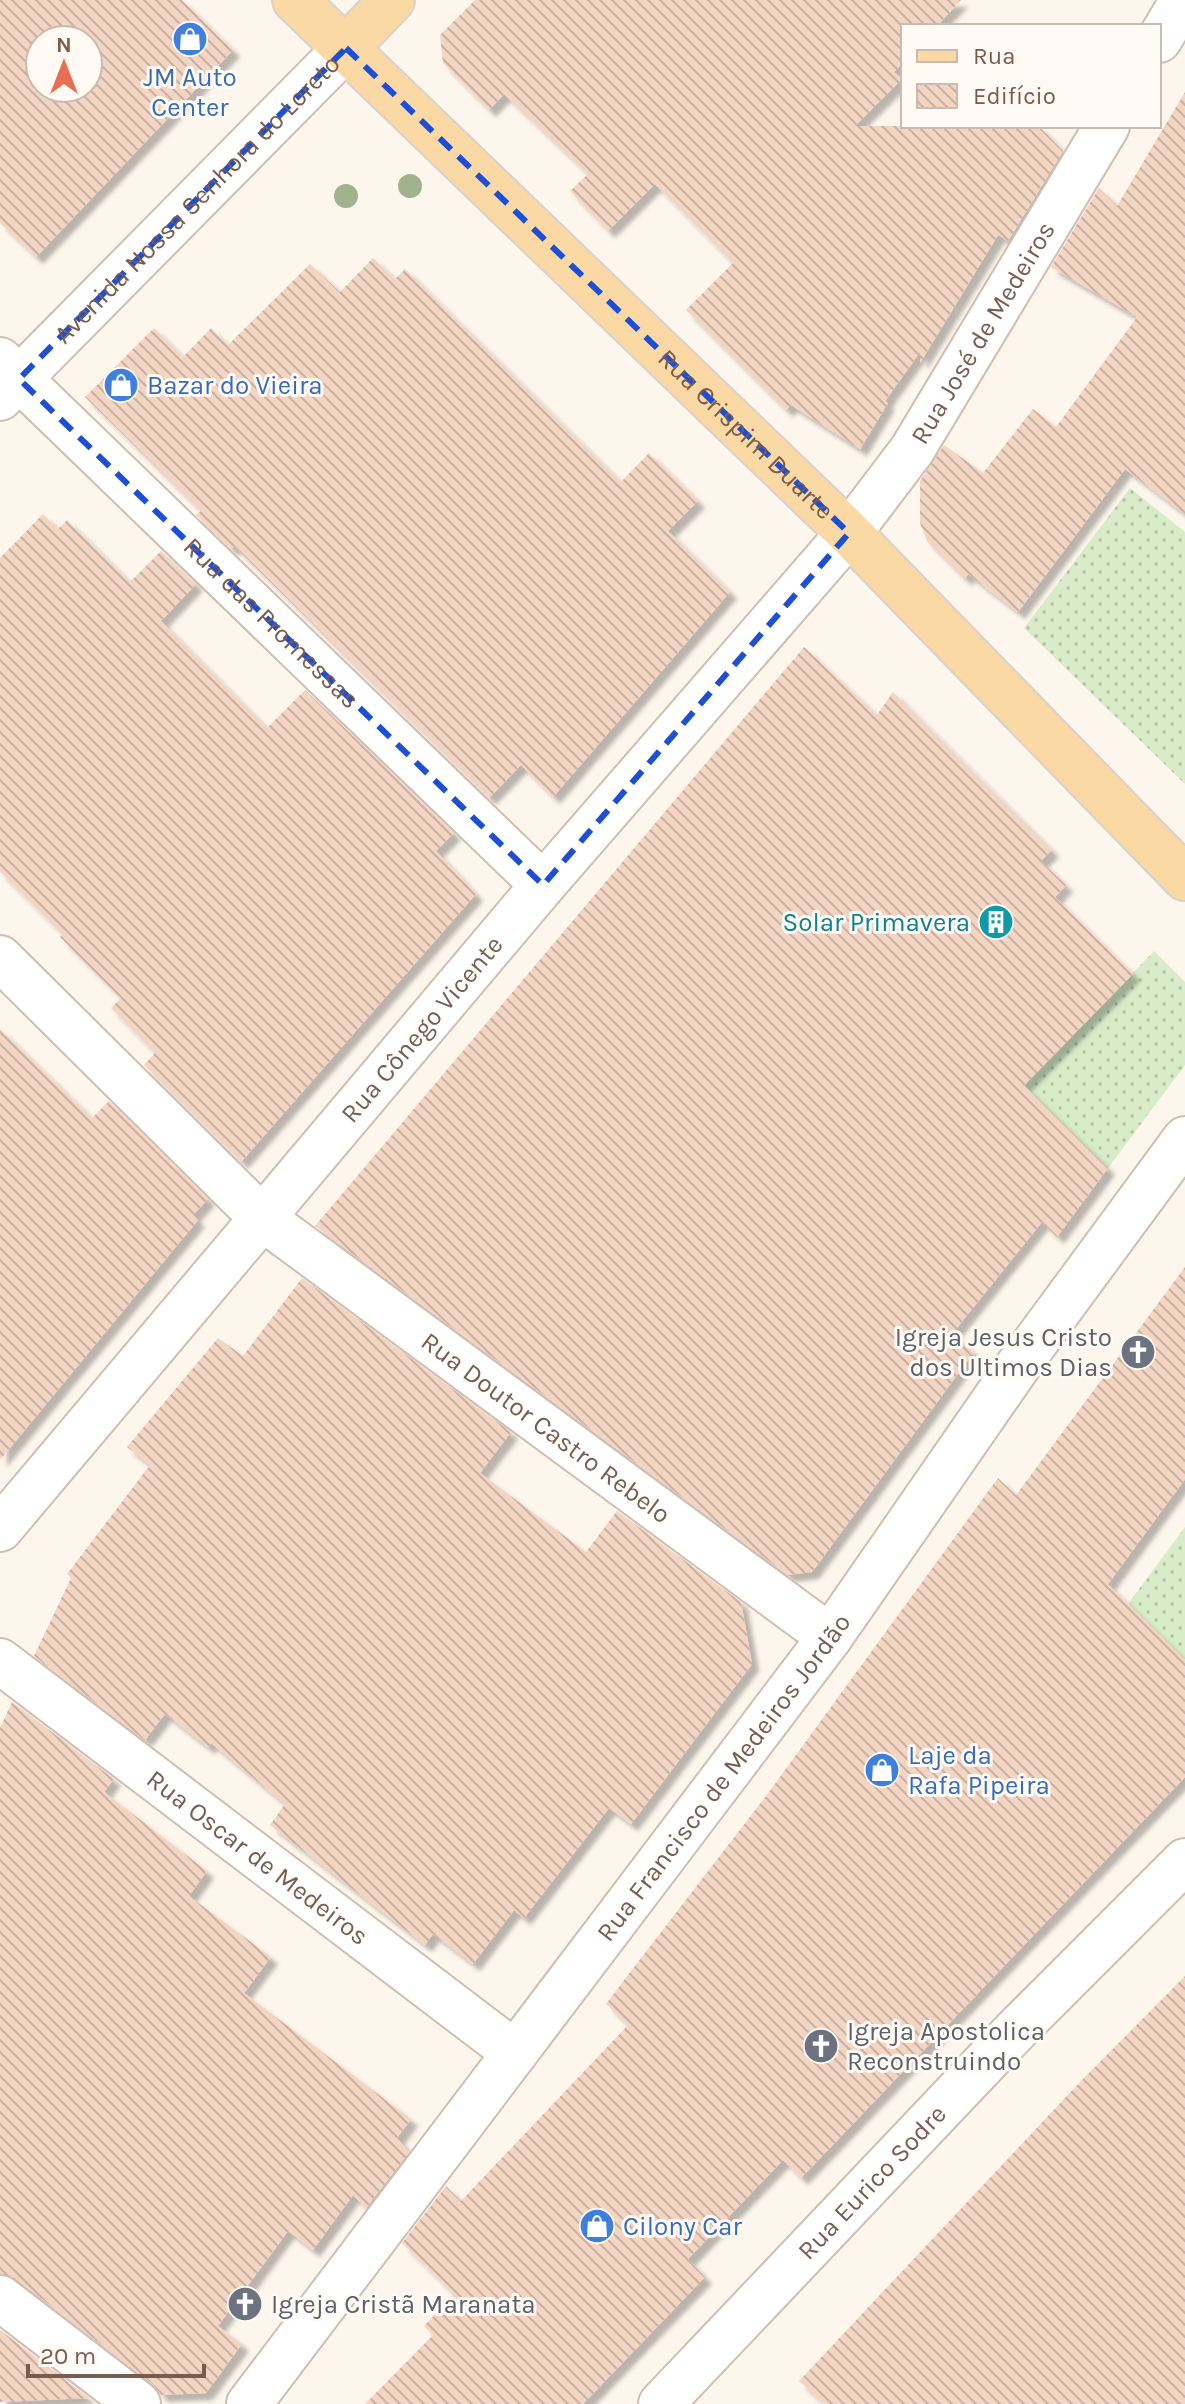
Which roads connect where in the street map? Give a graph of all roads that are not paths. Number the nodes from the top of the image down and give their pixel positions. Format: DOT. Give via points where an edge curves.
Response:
graph roads {
  1 [pos="295,0"];
  2 [pos="392,0"];
  3 [pos="1183,0"];
  4 [pos="1161,37"];
  5 [pos="346,48"];
  6 [pos="1106,128"];
  7 [pos="6,379"];
  8 [pos="849,533"];
  9 [pos="1185,878"];
  10 [pos="543,885"];
  11 [pos="0,958"];
  12 [pos="1185,1139"];
  13 [pos="261,1217"];
  14 [pos="0,1529"];
  15 [pos="830,1637"];
  16 [pos="0,1661"];
  17 [pos="1185,1861"];
  18 [pos="515,2053"];
  19 [pos="0,2298"];
  20 [pos="138,2404"];
  21 [pos="249,2404"];
  22 [pos="661,2404"];
  1 -- 5 [label="main road, Rua Crispim Duarte"];
  2 -- 5 [label="main road, Avenida Nossa Senhora do Loreto"];
  3 -- 4 [label="street"];
  5 -- 7 [label="street, Avenida Nossa Senhora do Loreto"];
  5 -- 8 [label="main road, Rua Crispim Duarte"];
  6 -- 8 [label="street, Rua José de Medeiros" via="912,450"];
  7 -- 10 [label="street, Rua das Promessas"];
  8 -- 9 [label="main road, Rua Crispim Duarte"];
  8 -- 10 [label="street, Rua Cônego Vicente"];
  10 -- 13 [label="street, Rua Cônego Vicente"];
  11 -- 13 [label="street, Rua Doutor Castro Rebelo"];
  12 -- 15 [label="street, Rua Francisco de Medeiros Jordão" via="1020,1363"];
  13 -- 14 [label="street, Rua Cônego Vicente"];
  13 -- 15 [label="street, Rua Doutor Castro Rebelo"];
  15 -- 18 [label="street, Rua Francisco de Medeiros Jordão"];
  16 -- 18 [label="street, Rua Oscar de Medeiros"];
  17 -- 22 [label="street, Rua Eurico Sodre" via="1016,2030"];
  18 -- 21 [label="street, Rua Francisco de Medeiros Jordão"];
  19 -- 20 [label="street"];
}
